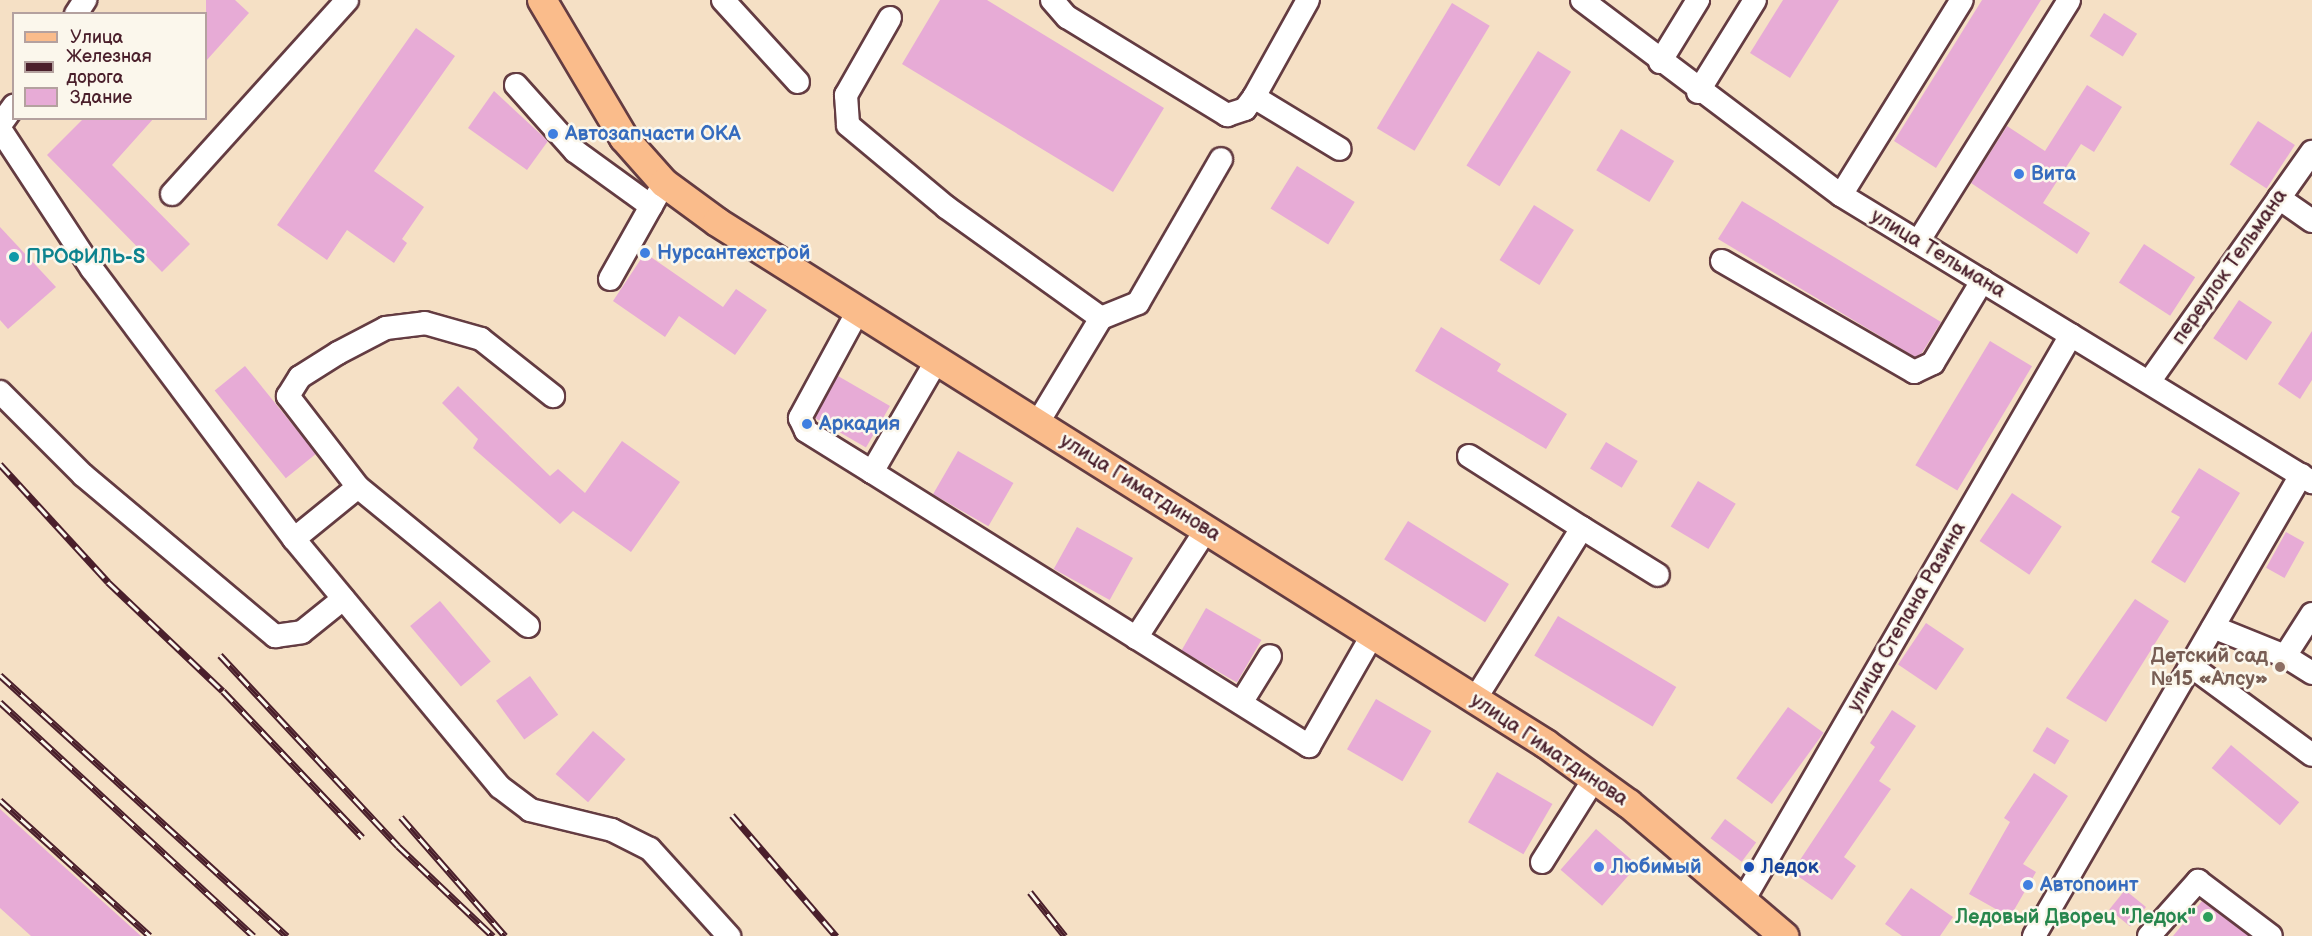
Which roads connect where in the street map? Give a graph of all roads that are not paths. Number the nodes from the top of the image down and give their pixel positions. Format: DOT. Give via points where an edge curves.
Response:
graph roads {
  1 [pos="347,0"];
  2 [pos="542,0"];
  3 [pos="723,0"];
  4 [pos="1052,0"];
  5 [pos="1308,0"];
  6 [pos="1582,0"];
  7 [pos="1698,0"];
  8 [pos="1755,0"];
  9 [pos="1962,0"];
  10 [pos="2069,0"];
  11 [pos="890,18"];
  12 [pos="1660,62"];
  13 [pos="798,82"];
  14 [pos="516,85"];
  15 [pos="1698,92"];
  16 [pos="1254,97"];
  17 [pos="12,109"];
  18 [pos="0,127"];
  19 [pos="1340,150"];
  20 [pos="2312,152"];
  21 [pos="7,155"];
  22 [pos="1221,159"];
  23 [pos="172,194"];
  24 [pos="658,194"];
  25 [pos="1841,195"];
  26 [pos="2279,198"];
  27 [pos="2312,221"];
  28 [pos="1918,242"];
  29 [pos="1722,261"];
  30 [pos="610,279"];
  31 [pos="1982,281"];
  32 [pos="858,311"];
  33 [pos="1101,318"];
  34 [pos="2071,335"];
  35 [pos="937,360"];
  36 [pos="2149,382"];
  37 [pos="0,392"];
  38 [pos="553,396"];
  39 [pos="1037,424"];
  40 [pos="1469,456"];
  41 [pos="872,472"];
  42 [pos="2307,478"];
  43 [pos="358,487"];
  44 [pos="1582,528"];
  45 [pos="1206,530"];
  46 [pos="294,539"];
  47 [pos="1658,575"];
  48 [pos="343,599"];
  49 [pos="2312,614"];
  50 [pos="528,626"];
  51 [pos="2213,627"];
  52 [pos="1373,634"];
  53 [pos="1136,638"];
  54 [pos="1270,656"];
  55 [pos="2285,656"];
  56 [pos="2191,666"];
  57 [pos="2312,673"];
  58 [pos="1475,699"];
  59 [pos="1241,703"];
  60 [pos="2312,755"];
  61 [pos="1594,779"];
  62 [pos="1542,862"];
  63 [pos="1744,899"];
  64 [pos="729,936"];
  65 [pos="1784,936"];
  66 [pos="2034,936"];
  67 [pos="2149,936"];
  68 [pos="2271,936"];
  1 -- 23 [label="street"];
  2 -- 24 [label="main road, улица Гиматдинова"];
  3 -- 13 [label="street"];
  4 -- 16 [label="street" via="1067,17 1227,115 1245,109"];
  5 -- 16 [label="street"];
  6 -- 12 [label="street, улица Тельмана"];
  7 -- 12 [label="street"];
  8 -- 15 [label="street"];
  9 -- 25 [label="street"];
  10 -- 28 [label="street"];
  11 -- 33 [label="street" via="846,95 848,125 946,207"];
  12 -- 15 [label="street, улица Тельмана"];
  14 -- 24 [label="street" via="574,152"];
  15 -- 25 [label="street, улица Тельмана"];
  16 -- 19 [label="street"];
  17 -- 18 [label="street"];
  18 -- 21 [label="street"];
  20 -- 26 [label="street, переулок Тельмана"];
  21 -- 46 [label="street"];
  22 -- 33 [label="street" via="1138,303"];
  24 -- 30 [label="street"];
  24 -- 32 [label="main road, улица Гиматдинова"];
  25 -- 28 [label="street, улица Тельмана"];
  26 -- 27 [label="street"];
  26 -- 36 [label="street, переулок Тельмана"];
  28 -- 31 [label="street, улица Тельмана"];
  29 -- 31 [label="street" via="1914,372 1933,363"];
  31 -- 34 [label="street, улица Тельмана"];
  32 -- 35 [label="main road, улица Гиматдинова"];
  32 -- 41 [label="street" via="800,418 806,431"];
  33 -- 39 [label="street"];
  34 -- 36 [label="street, улица Тельмана"];
  34 -- 63 [label="street, улица Степана Разина"];
  35 -- 39 [label="main road, улица Гиматдинова"];
  35 -- 41 [label="street"];
  36 -- 42 [label="street, улица Тельмана"];
  37 -- 48 [label="street" via="91,482 275,636 302,632"];
  38 -- 43 [label="street" via="482,339 425,323 386,328 289,387 295,408"];
  39 -- 45 [label="main road, улица Гиматдинова"];
  40 -- 44 [label="street"];
  41 -- 53 [label="street"];
  42 -- 51 [label="street"];
  43 -- 46 [label="street"];
  43 -- 50 [label="street"];
  44 -- 47 [label="street"];
  44 -- 58 [label="street"];
  45 -- 52 [label="main road, улица Гиматдинова"];
  45 -- 53 [label="street"];
  46 -- 48 [label="street"];
  48 -- 64 [label="street" via="513,800 552,818 639,842"];
  49 -- 55 [label="street"];
  51 -- 55 [label="street"];
  51 -- 56 [label="street"];
  52 -- 58 [label="main road, улица Гиматдинова"];
  52 -- 59 [label="street" via="1309,746"];
  53 -- 59 [label="street"];
  54 -- 59 [label="street"];
  55 -- 57 [label="street"];
  56 -- 60 [label="street"];
  56 -- 66 [label="street"];
  58 -- 61 [label="main road, улица Гиматдинова"];
  61 -- 62 [label="street"];
  61 -- 63 [label="main road, улица Гиматдинова"];
  63 -- 65 [label="main road, улица Гиматдинова"];
  67 -- 68 [label="street" via="2198,881"];
}
